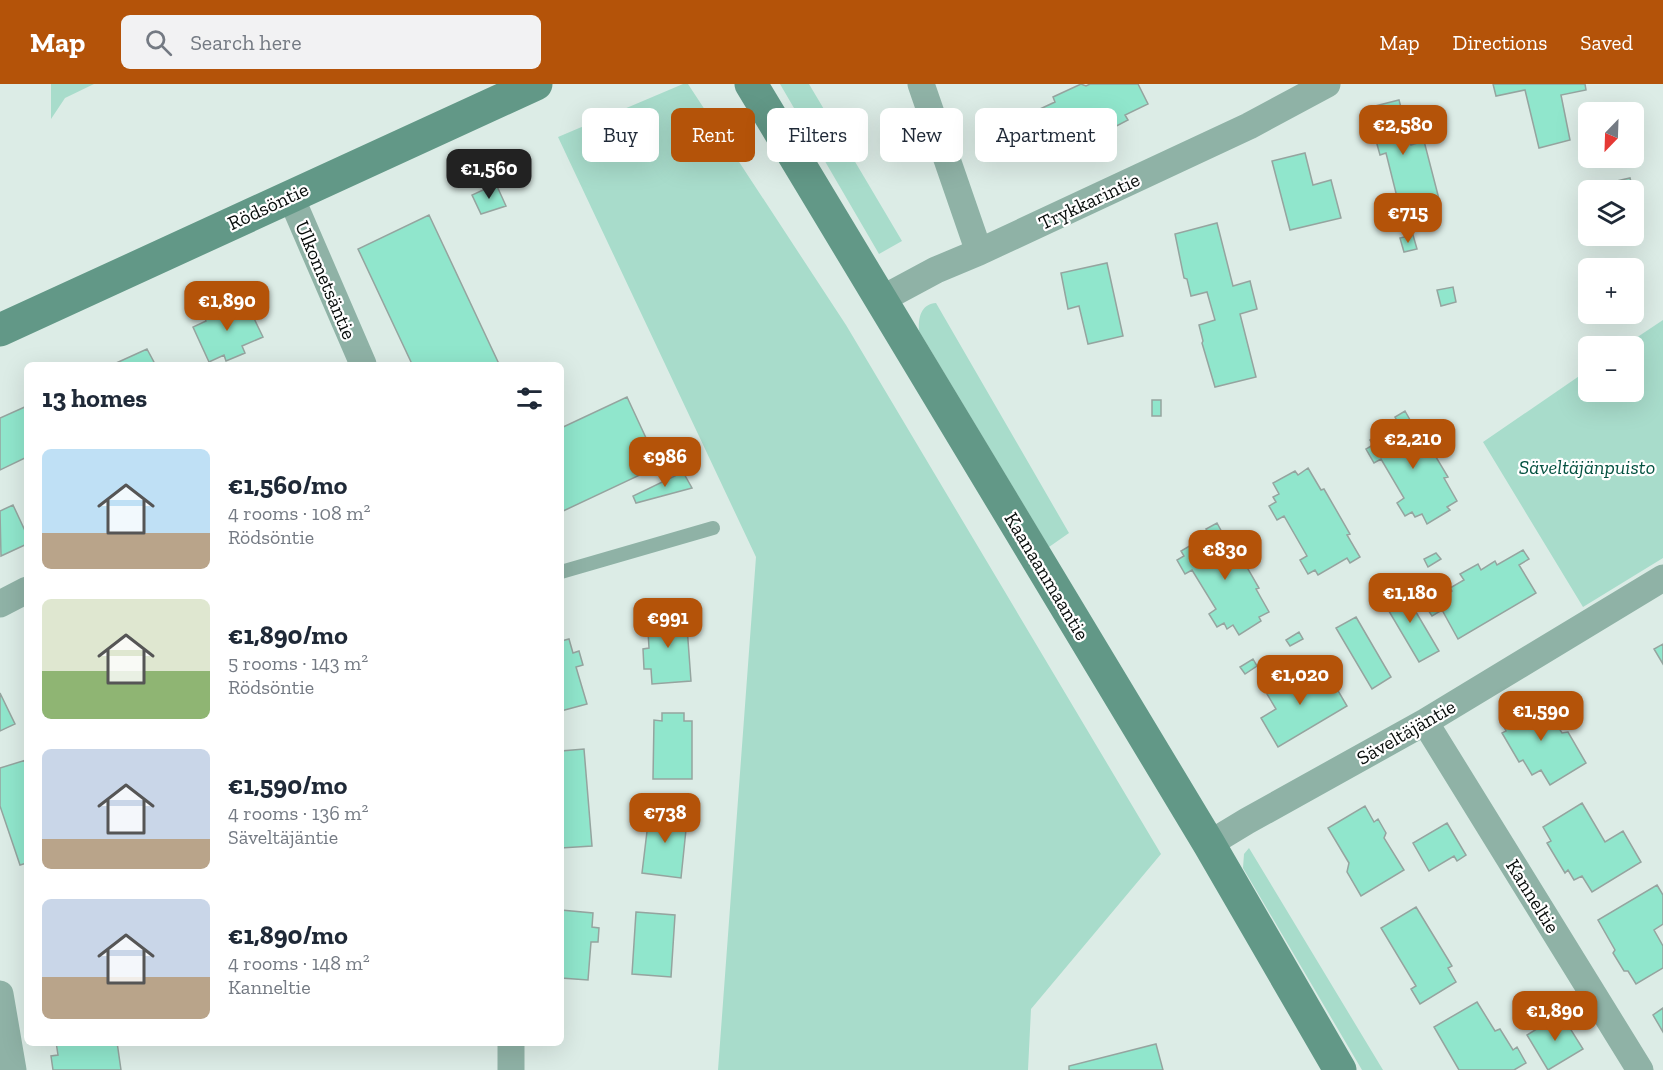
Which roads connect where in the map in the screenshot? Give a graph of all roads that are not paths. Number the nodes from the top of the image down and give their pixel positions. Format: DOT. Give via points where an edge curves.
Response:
graph roads {
  1 [pos="536,84"];
  2 [pos="751,84"];
  3 [pos="921,84"];
  4 [pos="1327,84"];
  5 [pos="290,195"];
  6 [pos="980,252"];
  7 [pos="882,299"];
  8 [pos="0,330"];
  9 [pos="362,362"];
  10 [pos="713,528"];
  11 [pos="564,571"];
  12 [pos="1663,578"];
  13 [pos="24,591"];
  14 [pos="0,603"];
  15 [pos="1425,722"];
  16 [pos="1209,844"];
  17 [pos="0,994"];
  18 [pos="511,1046"];
  19 [pos="13,1070"];
  20 [pos="511,1070"];
  21 [pos="1340,1070"];
  22 [pos="1640,1070"];
  1 -- 5 [label="street, Rödsöntie"];
  2 -- 7 [label="street, Kaanaanmaantie"];
  3 -- 6 [label="street"];
  4 -- 6 [label="street, Trykkarintie" via="1250,126"];
  5 -- 8 [label="street, Rödsöntie"];
  5 -- 9 [label="street, Ulkometsäntie"];
  6 -- 7 [label="street, Trykkarintie"];
  7 -- 16 [label="street, Kaanaanmaantie"];
  10 -- 11 [label="lane"];
  12 -- 15 [label="street, Säveltäjäntie"];
  13 -- 14 [label="street"];
  15 -- 16 [label="street, Säveltäjäntie"];
  15 -- 22 [label="street, Kanneltie"];
  16 -- 21 [label="street, Kaanaanmaantie"];
  17 -- 19 [label="street"];
  18 -- 20 [label="street"];
}
